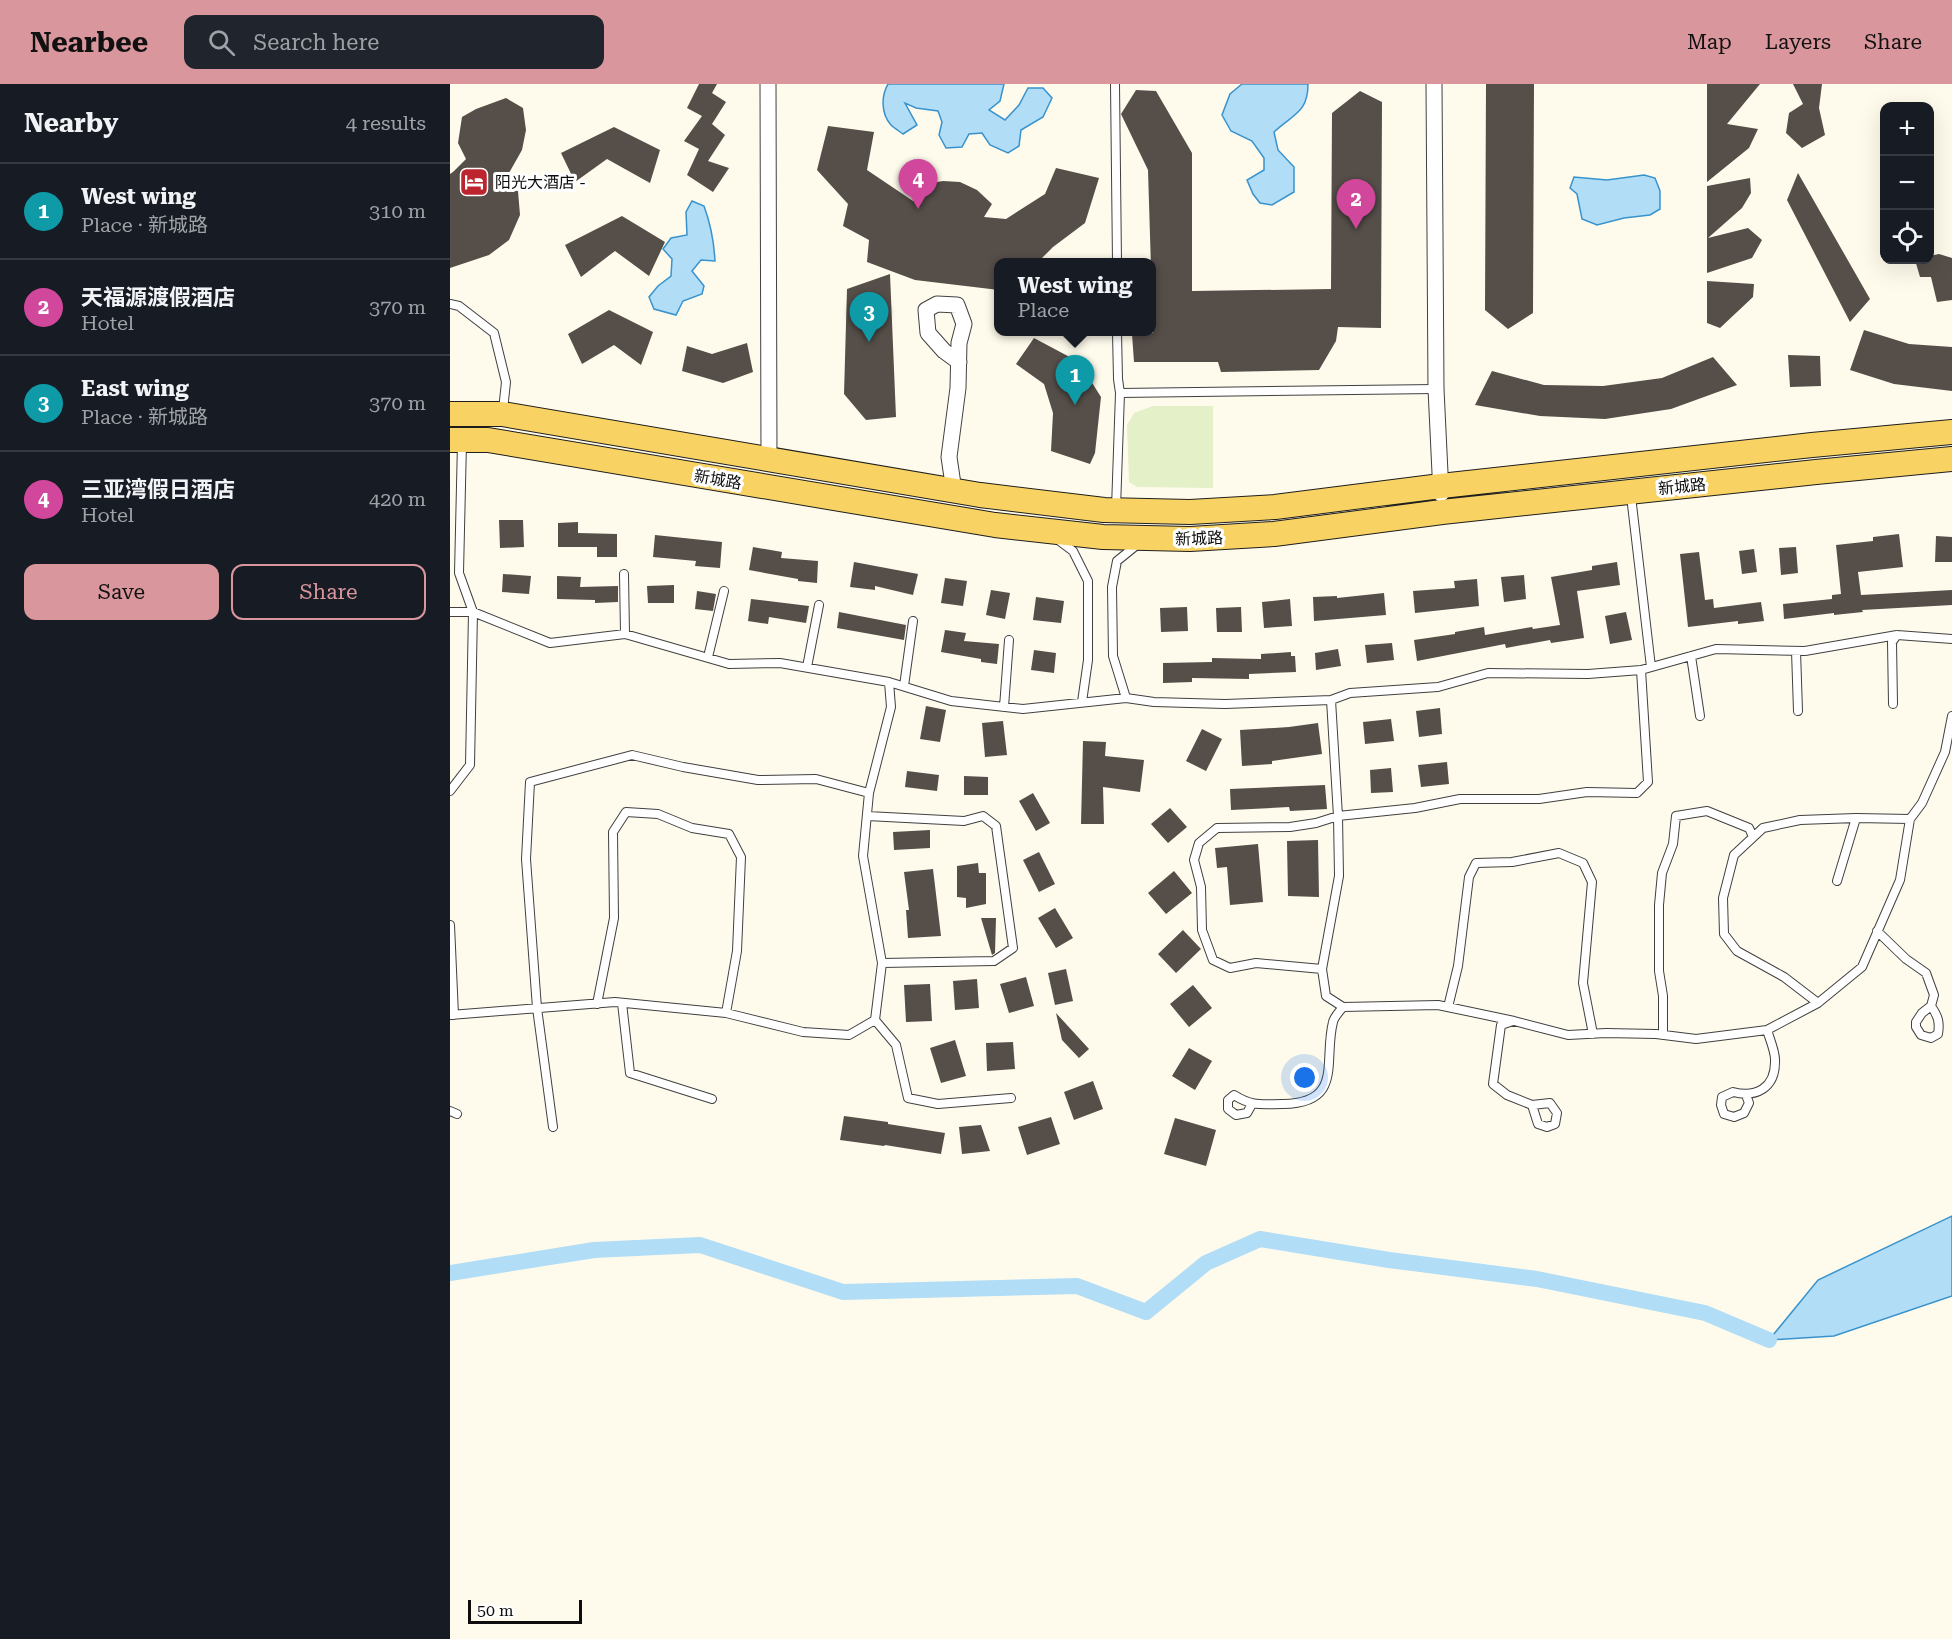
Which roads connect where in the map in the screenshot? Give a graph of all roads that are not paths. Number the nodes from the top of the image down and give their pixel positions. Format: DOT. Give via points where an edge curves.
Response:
graph roads {
  1 [pos="768,84"];
  2 [pos="1115,84"];
  3 [pos="1434,84"];
  4 [pos="1117,258"];
  5 [pos="450,304"];
  6 [pos="1117,336"];
  7 [pos="959,362"];
  8 [pos="1436,389"];
  9 [pos="1120,393"];
  10 [pos="450,414"];
  11 [pos="502,414"];
  12 [pos="1952,432"];
  13 [pos="456,440"];
  14 [pos="1952,459"];
  15 [pos="769,460"];
  16 [pos="1441,486"];
  17 [pos="954,491"];
  18 [pos="1630,492"];
  19 [pos="1116,510"];
  20 [pos="1442,512"];
  21 [pos="1047,531"];
  22 [pos="1144,538"];
  23 [pos="624,574"];
  24 [pos="724,591"];
  25 [pos="819,605"];
  26 [pos="450,612"];
  27 [pos="473,612"];
  28 [pos="913,621"];
  29 [pos="625,634"];
  30 [pos="1897,635"];
  31 [pos="1952,639"];
  32 [pos="1009,640"];
  33 [pos="1796,651"];
  34 [pos="1691,656"];
  35 [pos="708,657"];
  36 [pos="807,667"];
  37 [pos="1651,667"];
  38 [pos="1641,670"];
  39 [pos="889,681"];
  40 [pos="904,686"];
  41 [pos="1126,698"];
  42 [pos="1331,700"];
  43 [pos="1082,702"];
  44 [pos="1893,704"];
  45 [pos="1004,707"];
  46 [pos="1798,711"];
  47 [pos="1700,716"];
  48 [pos="1952,716"];
  49 [pos="450,791"];
  50 [pos="869,793"];
  51 [pos="867,816"];
  52 [pos="1338,816"];
  53 [pos="1856,818"];
  54 [pos="1910,819"];
  55 [pos="1753,837"];
  56 [pos="1837,881"];
  57 [pos="450,925"];
  58 [pos="1877,931"];
  59 [pos="882,963"];
  60 [pos="1322,969"];
  61 [pos="622,1003"];
  62 [pos="1818,1003"];
  63 [pos="597,1004"];
  64 [pos="1931,1006"];
  65 [pos="1343,1007"];
  66 [pos="537,1008"];
  67 [pos="1448,1008"];
  68 [pos="726,1013"];
  69 [pos="452,1015"];
  70 [pos="874,1020"];
  71 [pos="1514,1021"];
  72 [pos="1767,1030"];
  73 [pos="1593,1034"];
  74 [pos="1663,1035"];
  75 [pos="1746,1095"];
  76 [pos="1011,1098"];
  77 [pos="712,1099"];
  78 [pos="1252,1104"];
  79 [pos="1532,1105"];
  80 [pos="553,1127"];
  1 -- 15 [label="street"];
  2 -- 4 [label="lane"];
  3 -- 8 [label="street"];
  5 -- 11 [label="lane" via="459,306 494,333 506,382"];
  6 -- 9 [label="lane"];
  7 -- 17 [label="street" via="949,457"];
  8 -- 9 [label="lane"];
  8 -- 16 [label="street"];
  9 -- 19 [label="lane"];
  10 -- 11 [label="main road, 新城路"];
  11 -- 15 [label="main road, 新城路"];
  12 -- 16 [label="main road, 新城路"];
  13 -- 21 [label="main road, 新城路" via="488,440"];
  13 -- 27 [label="lane" via="459,573"];
  14 -- 18 [label="main road, 新城路"];
  15 -- 17 [label="main road, 新城路"];
  16 -- 19 [label="main road, 新城路" via="1275,507 1190,512"];
  16 -- 20 [label="street"];
  17 -- 19 [label="main road, 新城路"];
  18 -- 20 [label="main road, 新城路"];
  18 -- 37 [label="lane"];
  20 -- 22 [label="main road, 新城路" via="1274,534"];
  21 -- 22 [label="main road, 新城路"];
  21 -- 43 [label="lane" via="1073,551 1088,581 1088,660"];
  22 -- 41 [label="lane" via="1117,561 1112,587 1113,656"];
  23 -- 29 [label="lane"];
  24 -- 35 [label="lane"];
  25 -- 36 [label="lane"];
  26 -- 27 [label="lane"];
  27 -- 29 [label="lane" via="550,643"];
  27 -- 49 [label="lane" via="470,765"];
  28 -- 40 [label="lane"];
  29 -- 35 [label="lane"];
  30 -- 31 [label="lane"];
  30 -- 33 [label="lane"];
  30 -- 44 [label="lane" via="1892,642"];
  32 -- 45 [label="lane"];
  33 -- 34 [label="lane" via="1716,649"];
  33 -- 46 [label="lane"];
  34 -- 37 [label="lane"];
  34 -- 47 [label="lane"];
  35 -- 36 [label="lane" via="729,664"];
  36 -- 39 [label="lane"];
  37 -- 38 [label="lane"];
  38 -- 42 [label="lane" via="1488,673 1438,687 1350,693"];
  38 -- 52 [label="lane" via="1648,782 1637,793 1460,799"];
  39 -- 40 [label="lane"];
  39 -- 50 [label="lane" via="891,707"];
  40 -- 45 [label="lane" via="951,701"];
  41 -- 42 [label="lane" via="1225,705"];
  41 -- 43 [label="lane"];
  42 -- 52 [label="lane"];
  43 -- 45 [label="lane" via="1023,709"];
  48 -- 54 [label="lane" via="1945,752 1922,803"];
  50 -- 51 [label="lane"];
  50 -- 66 [label="lane" via="816,779 758,780 632,755 530,782 526,858"];
  51 -- 59 [label="lane" via="863,856"];
  51 -- 59 [label="lane" via="964,821 983,816 996,826 1013,948 994,961"];
  52 -- 60 [label="lane" via="1339,876"];
  52 -- 60 [label="lane" via="1290,827 1217,828 1199,843 1194,860 1201,887 1202,930 1213,960 1230,968 1256,963"];
  53 -- 54 [label="lane"];
  53 -- 55 [label="lane" via="1800,820 1763,828"];
  53 -- 56 [label="lane"];
  54 -- 58 [label="lane" via="1900,880"];
  55 -- 62 [label="lane" via="1734,855 1723,898 1724,934 1737,951 1784,977"];
  55 -- 74 [label="lane" via="1749,828 1707,811 1676,816 1673,844 1662,873 1659,905"];
  57 -- 69 [label="lane"];
  58 -- 62 [label="lane" via="1862,967"];
  58 -- 64 [label="lane" via="1926,973 1934,995"];
  59 -- 70 [label="lane"];
  60 -- 65 [label="lane" via="1326,996"];
  61 -- 63 [label="lane"];
  61 -- 68 [label="lane"];
  61 -- 77 [label="lane" via="630,1073"];
  62 -- 72 [label="lane"];
  63 -- 66 [label="lane"];
  63 -- 68 [label="lane" via="614,918 613,832 626,812 658,814 692,828 729,834 741,856 737,951"];
  65 -- 67 [label="lane"];
  65 -- 78 [label="lane" via="1333,1020 1325,1086 1309,1100"];
  66 -- 69 [label="lane"];
  66 -- 80 [label="lane"];
  67 -- 71 [label="lane"];
  67 -- 73 [label="lane" via="1458,966 1469,877 1476,863 1512,862 1559,853 1583,863 1592,882 1583,983"];
  68 -- 70 [label="lane" via="803,1032 849,1035"];
  70 -- 76 [label="lane" via="896,1046 908,1098 938,1104"];
  71 -- 73 [label="lane" via="1568,1035"];
  71 -- 79 [label="lane" via="1501,1024 1493,1084 1507,1095"];
  72 -- 74 [label="lane" via="1696,1039"];
  72 -- 75 [label="lane" via="1776,1061 1772,1081 1757,1093"];
  73 -- 74 [label="lane"];
}
